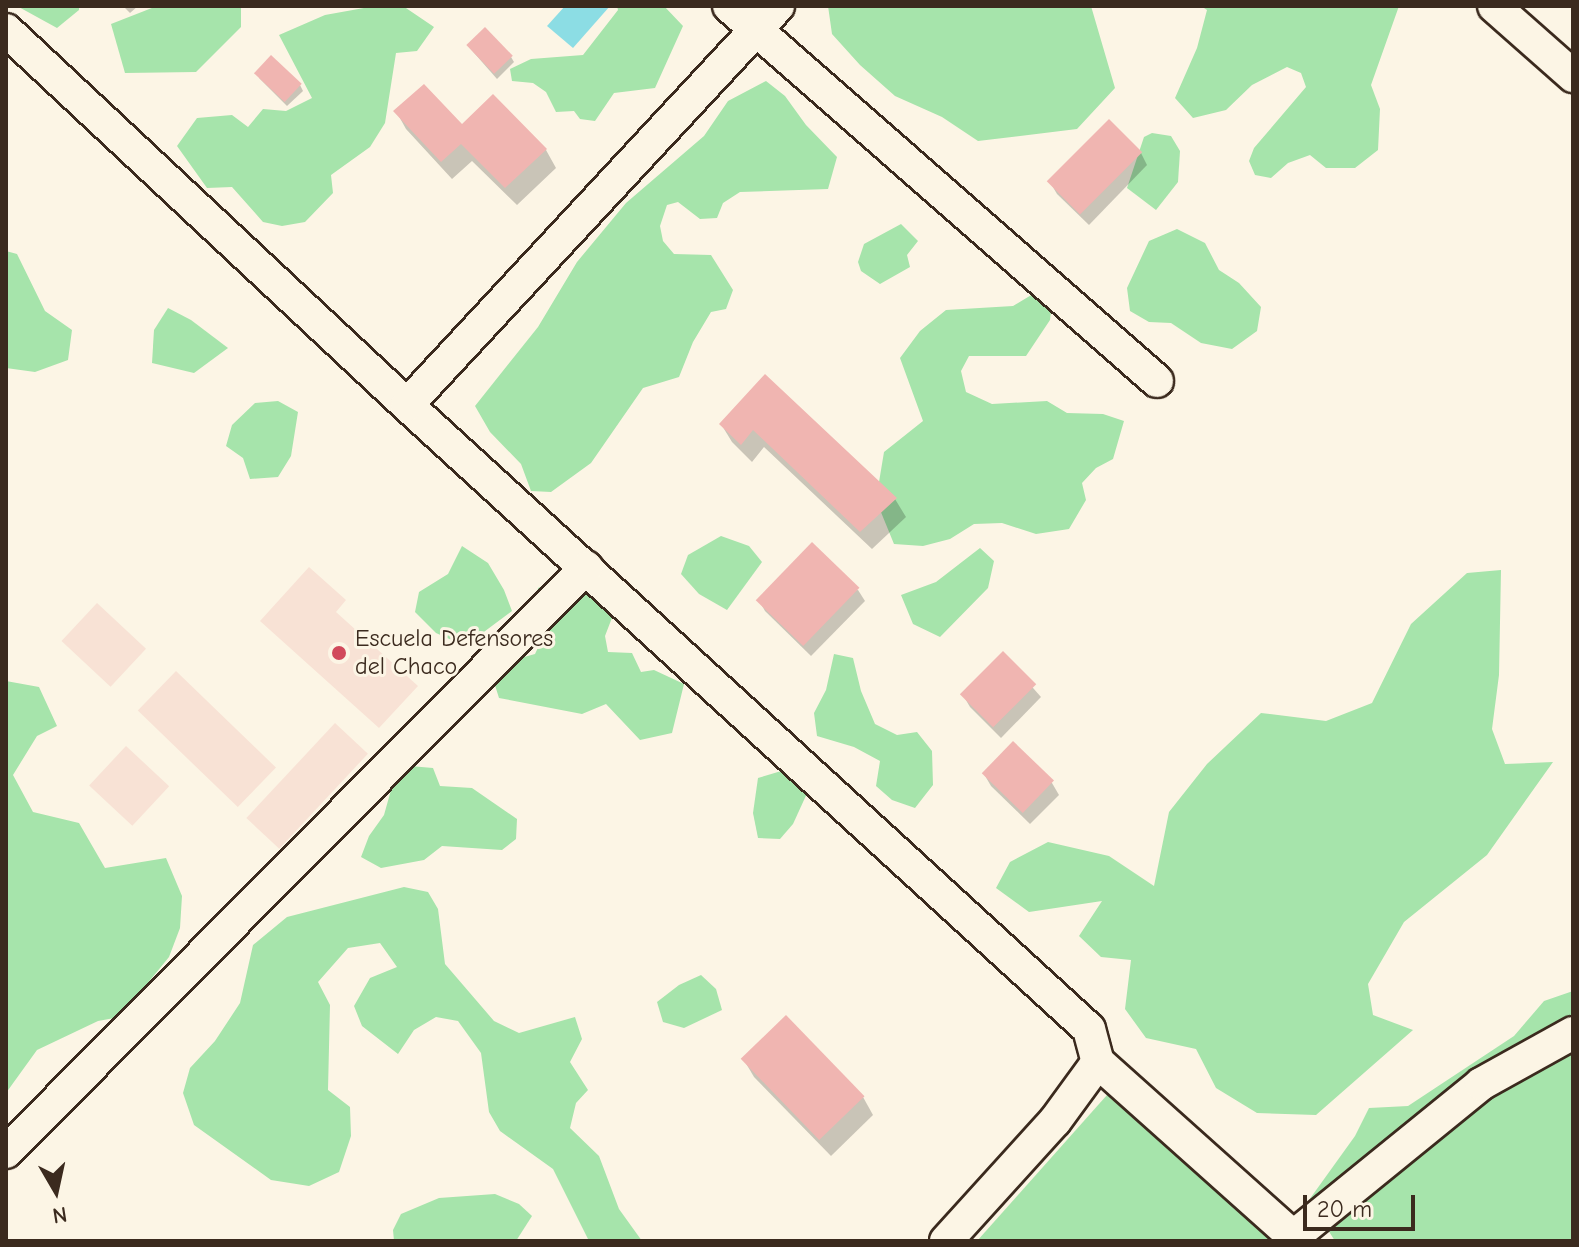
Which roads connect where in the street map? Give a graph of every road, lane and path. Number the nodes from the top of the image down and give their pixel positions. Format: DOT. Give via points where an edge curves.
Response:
graph roads {
  1 [pos="729,6"];
  2 [pos="778,6"];
  3 [pos="1494,6"];
  4 [pos="6,30"];
  5 [pos="756,30"];
  6 [pos="1573,76"];
  7 [pos="1157,381"];
  8 [pos="407,405"];
  9 [pos="587,567"];
  10 [pos="1573,1033"];
  11 [pos="1098,1062"];
  12 [pos="6,1152"];
  13 [pos="1296,1239"];
  14 [pos="946,1241"];
  1 -- 5 [label="street"];
  2 -- 5 [label="street"];
  3 -- 6 [label="street"];
  4 -- 8 [label="street"];
  5 -- 7 [label="street"];
  5 -- 8 [label="street"];
  8 -- 9 [label="street"];
  9 -- 11 [label="street" via="1089,1029"];
  9 -- 12 [label="street"];
  10 -- 13 [label="street" via="1481,1084"];
  11 -- 13 [label="street"];
  11 -- 14 [label="street" via="1055,1121"];
}
